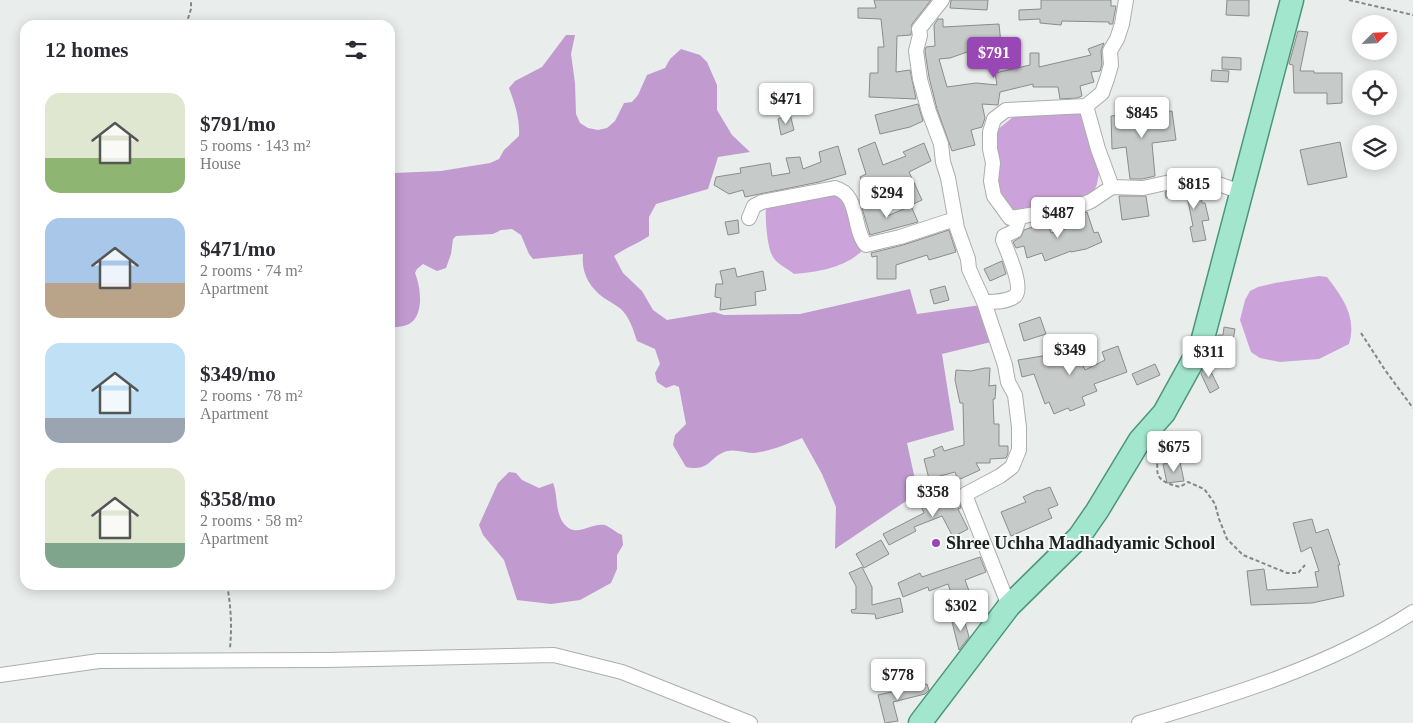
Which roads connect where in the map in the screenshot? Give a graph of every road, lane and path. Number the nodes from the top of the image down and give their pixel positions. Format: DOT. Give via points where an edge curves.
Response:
graph roads {
  1 [pos="190,0"];
  2 [pos="942,0"];
  3 [pos="1126,0"];
  4 [pos="1292,0"];
  5 [pos="1349,0"];
  6 [pos="1413,15"];
  7 [pos="188,20"];
  8 [pos="1086,106"];
  9 [pos="1112,187"];
  10 [pos="1242,192"];
  11 [pos="1017,217"];
  12 [pos="749,218"];
  13 [pos="955,219"];
  14 [pos="984,302"];
  15 [pos="1361,334"];
  16 [pos="1413,408"];
  17 [pos="1140,440"];
  18 [pos="1305,565"];
  19 [pos="228,590"];
  20 [pos="1009,606"];
  21 [pos="1413,612"];
  22 [pos="229,660"];
  23 [pos="0,674"];
  24 [pos="750,723"];
  25 [pos="920,723"];
  26 [pos="1139,723"];
  1 -- 7 [label="path"];
  2 -- 13 [label="street" via="919,29 916,51 929,112 941,144"];
  3 -- 8 [label="street" via="1117,39 1110,51 1112,65 1102,93"];
  4 -- 10 [label="main road"];
  5 -- 6 [label="path"];
  8 -- 9 [label="street"];
  8 -- 11 [label="street" via="1006,110 994,119 990,149 994,196 1010,218"];
  9 -- 10 [label="street" via="1142,188 1184,179 1207,180"];
  9 -- 11 [label="street" via="1074,208"];
  10 -- 17 [label="main road" via="1201,346 1164,414"];
  11 -- 14 [label="street" via="1015,231 1004,236 1003,240 1018,280 1018,291 1006,300"];
  12 -- 13 [label="street" via="754,206 762,202 835,188 846,192 866,245"];
  13 -- 14 [label="street" via="969,269"];
  14 -- 20 [label="street" via="1014,395 1019,450 1012,467 966,494"];
  15 -- 16 [label="path"];
  17 -- 18 [label="path" via="1155,455 1157,475 1166,484 1180,487 1188,482 1204,489 1215,504 1227,538 1243,555 1287,573 1298,573"];
  17 -- 20 [label="main road" via="1078,537"];
  19 -- 22 [label="path"];
  20 -- 25 [label="main road"];
  21 -- 26 [label="street" via="1328,658 1229,696"];
  22 -- 23 [label="street" via="99,661"];
  22 -- 24 [label="street" via="554,655 622,672"];
}
